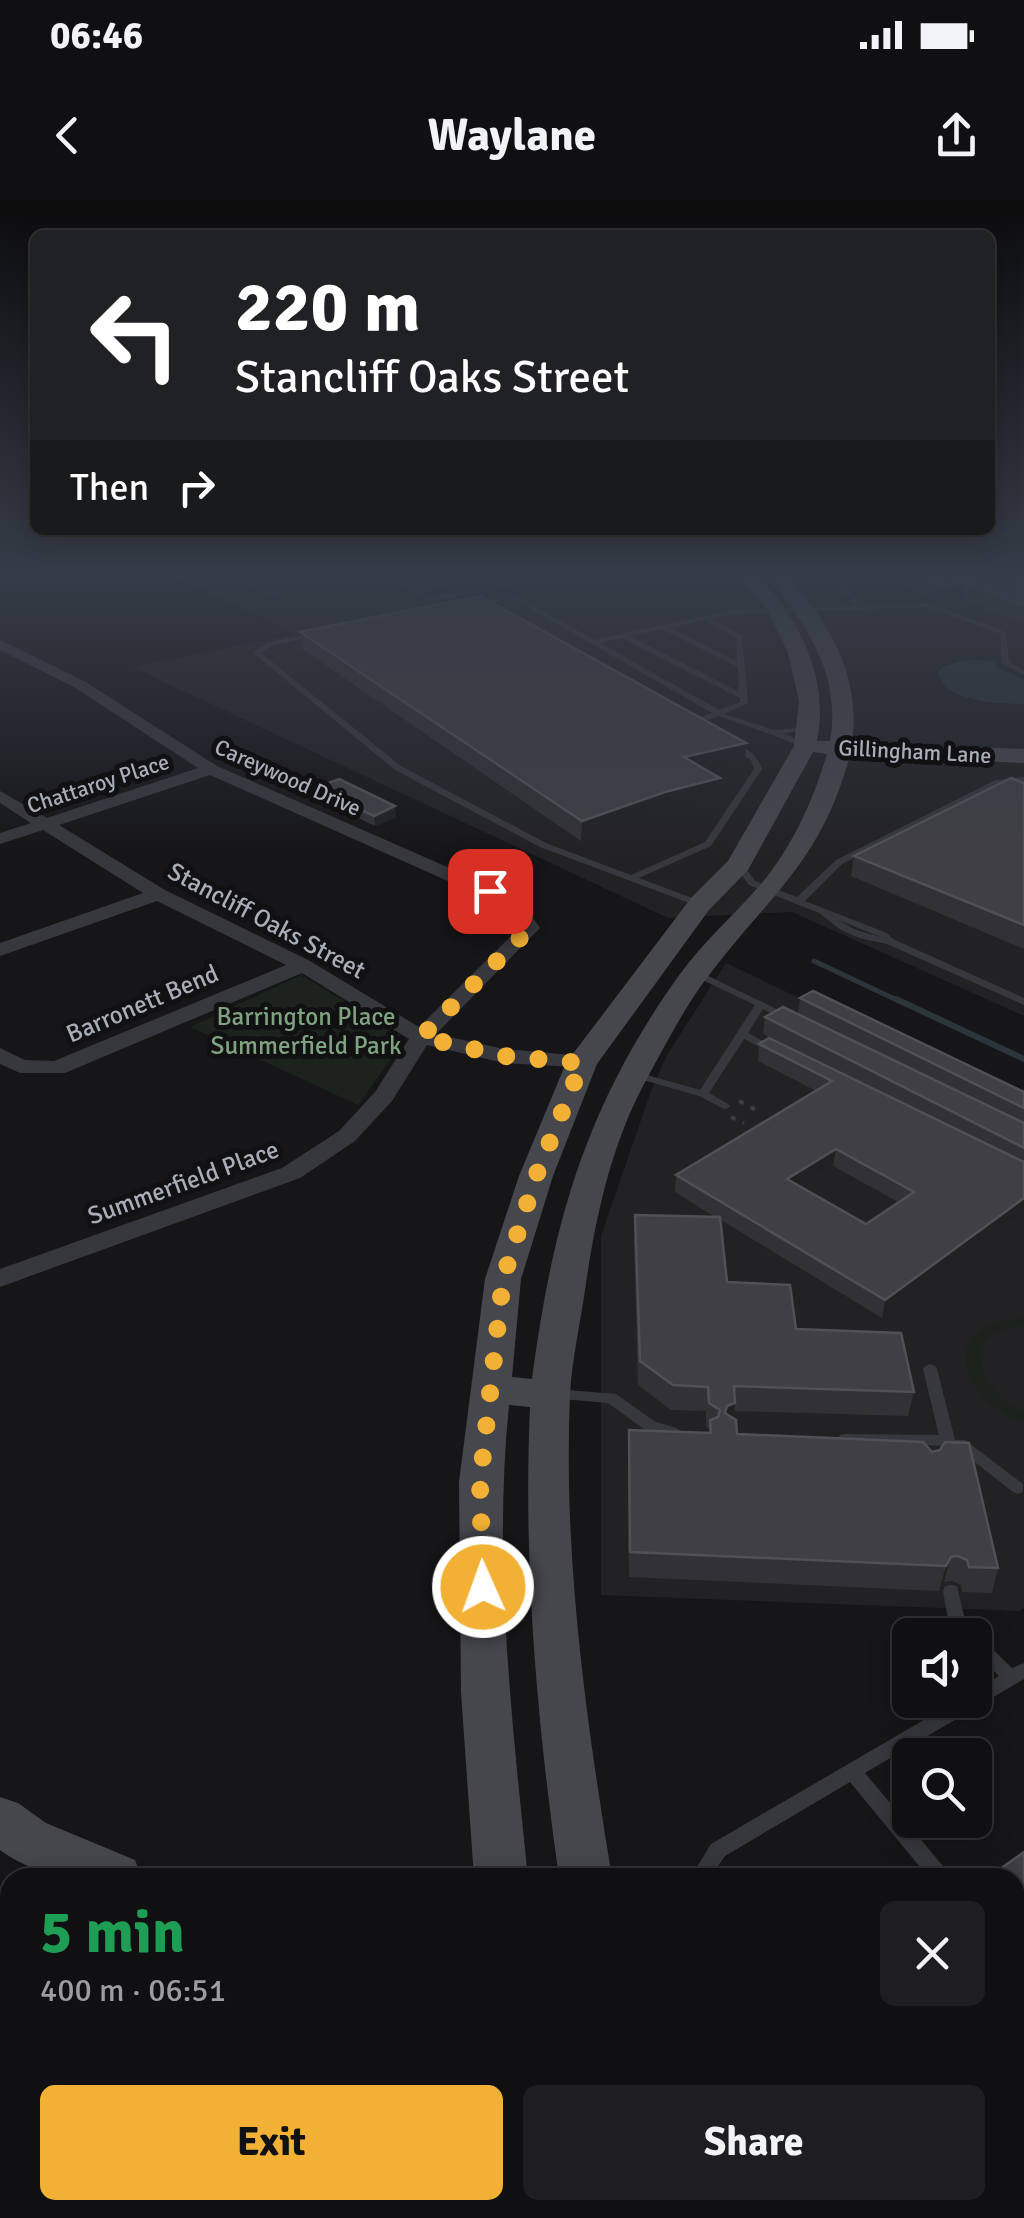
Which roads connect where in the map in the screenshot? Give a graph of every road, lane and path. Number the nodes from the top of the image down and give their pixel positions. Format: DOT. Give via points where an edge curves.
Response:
graph roads {
  1 [pos="46,667"];
  2 [pos="274,667"];
  3 [pos="637,667"];
  4 [pos="685,667"];
  5 [pos="742,667"];
  6 [pos="800,667"];
  7 [pos="834,667"];
  8 [pos="742,696"];
  9 [pos="722,715"];
  10 [pos="708,731"];
  11 [pos="773,732"];
  12 [pos="720,736"];
  13 [pos="808,737"];
  14 [pos="842,740"];
  15 [pos="1024,744"];
  16 [pos="1024,756"];
  17 [pos="211,769"];
  18 [pos="1024,780"];
  19 [pos="0,796"];
  20 [pos="46,824"];
  21 [pos="0,839"];
  22 [pos="740,865"];
  23 [pos="632,878"];
  24 [pos="490,891"];
  25 [pos="768,891"];
  26 [pos="158,894"];
  27 [pos="798,902"];
  28 [pos="700,904"];
  29 [pos="0,950"];
  30 [pos="654,964"];
  31 [pos="303,965"];
  32 [pos="696,973"];
  33 [pos="1024,1002"];
  34 [pos="761,1004"];
  35 [pos="796,1022"];
  36 [pos="742,1034"];
  37 [pos="421,1037"];
  38 [pos="777,1052"];
  39 [pos="0,1055"];
  40 [pos="582,1063"];
  41 [pos="632,1074"];
  42 [pos="703,1094"];
  43 [pos="730,1103"];
  44 [pos="762,1113"];
  45 [pos="0,1278"];
  46 [pos="930,1369"];
  47 [pos="490,1390"];
  48 [pos="550,1394"];
  49 [pos="693,1435"];
  50 [pos="828,1438"];
  51 [pos="948,1441"];
  52 [pos="1018,1488"];
  53 [pos="951,1591"];
  54 [pos="956,1618"];
  55 [pos="992,1655"];
  56 [pos="1018,1674"];
  57 [pos="992,1689"];
  58 [pos="943,1718"];
  59 [pos="852,1771"];
  60 [pos="0,1820"];
  61 [pos="93,1868"];
  62 [pos="500,1868"];
  63 [pos="584,1868"];
  64 [pos="706,1868"];
  65 [pos="933,1868"];
  1 -- 17 [label="street, Careywood Drive"];
  2 -- 23 [label="lane" via="398,768 543,844"];
  3 -- 9 [label="lane"];
  4 -- 8 [label="lane"];
  5 -- 8 [label="lane"];
  6 -- 13 [label="main road" via="808,688"];
  7 -- 14 [label="main road"];
  8 -- 9 [label="lane" via="744,703"];
  9 -- 10 [label="lane" via="696,722"];
  9 -- 11 [label="lane"];
  11 -- 13 [label="lane"];
  11 -- 13 [label="lane"];
  12 -- 23 [label="lane" via="758,768 708,844"];
  13 -- 14 [label="main road, Gillingham Lane"];
  13 -- 22 [label="main road"];
  14 -- 15 [label="main road, Gillingham Lane"];
  14 -- 16 [label="main road, Gillingham Lane"];
  14 -- 25 [label="main road" via="810,827"];
  17 -- 20 [label="street, Chattaroy Place"];
  17 -- 24 [label="street, Careywood Drive"];
  18 -- 27 [label="lane" via="1000,782 839,862"];
  19 -- 20 [label="street, Stancliff Oaks Street"];
  20 -- 21 [label="street, Chattaroy Place"];
  20 -- 26 [label="street, Stancliff Oaks Street"];
  22 -- 25 [label="lane" via="752,883"];
  22 -- 28 [label="main road"];
  23 -- 28 [label="lane"];
  24 -- 37 [label="street, Summerfield Place" via="513,903 530,928"];
  25 -- 27 [label="lane"];
  25 -- 32 [label="main road"];
  26 -- 29 [label="street"];
  26 -- 31 [label="street, Stancliff Oaks Street"];
  27 -- 33 [label="lane"];
  28 -- 30 [label="main road"];
  30 -- 32 [label="main road"];
  30 -- 40 [label="main road"];
  31 -- 37 [label="street, Stancliff Oaks Street"];
  31 -- 39 [label="street, Barronett Bend" via="56,1068 20,1066"];
  32 -- 34 [label="lane"];
  32 -- 41 [label="main road"];
  34 -- 35 [label="lane"];
  34 -- 36 [label="lane"];
  36 -- 38 [label="lane"];
  36 -- 42 [label="lane"];
  37 -- 40 [label="street, Stancliff Oaks Street" via="504,1056"];
  37 -- 45 [label="street, Summerfield Place" via="384,1096 347,1136 291,1173"];
  40 -- 41 [label="main road"];
  40 -- 47 [label="main road" via="503,1279"];
  41 -- 42 [label="lane"];
  41 -- 48 [label="main road" via="594,1164 572,1252"];
  42 -- 43 [label="lane"];
  43 -- 44 [label="path"];
  46 -- 51 [label="lane"];
  47 -- 48 [label="main road"];
  47 -- 62 [label="main road" via="480,1482"];
  48 -- 49 [label="lane" via="612,1398 666,1433"];
  48 -- 63 [label="main road" via="550,1569 566,1758"];
  50 -- 51 [label="lane" via="924,1447"];
  51 -- 52 [label="lane" via="963,1445"];
  53 -- 54 [label="lane"];
  55 -- 56 [label="lane"];
  56 -- 57 [label="lane"];
  58 -- 59 [label="lane"];
  59 -- 64 [label="lane" via="718,1850"];
  59 -- 65 [label="lane"];
  60 -- 61 [label="main road"];
}
